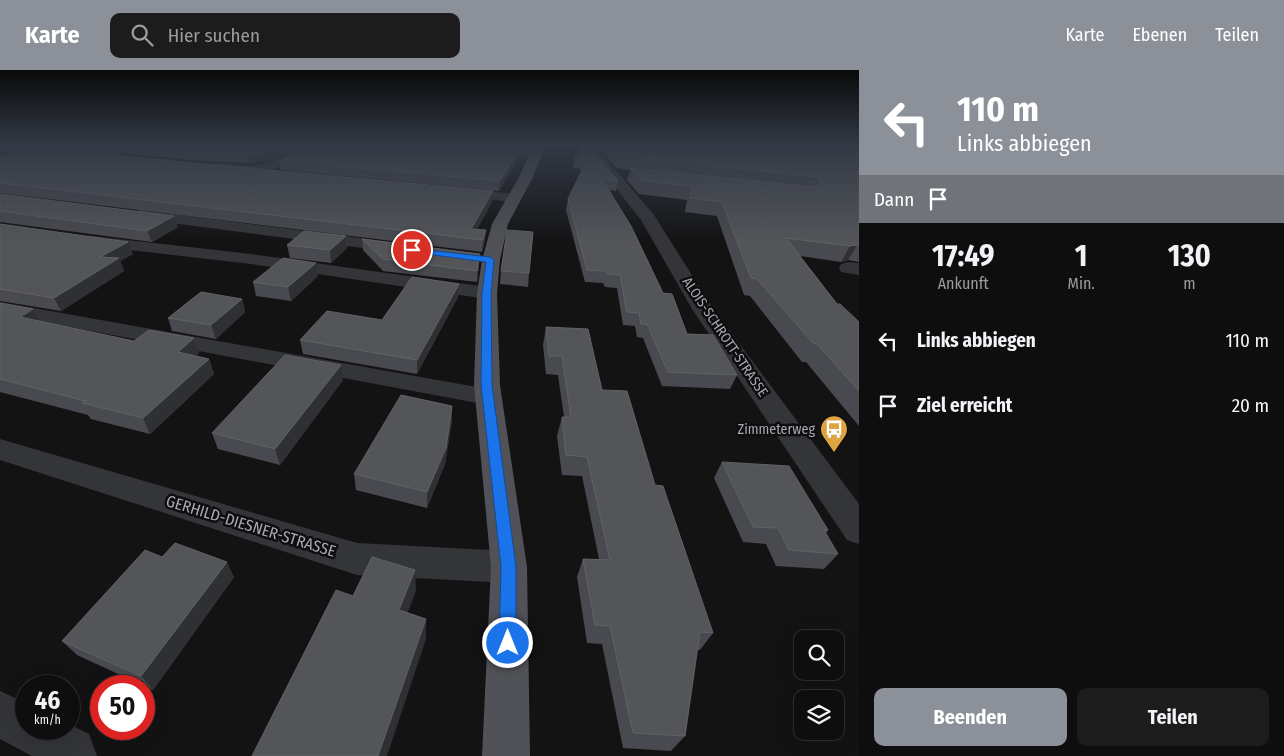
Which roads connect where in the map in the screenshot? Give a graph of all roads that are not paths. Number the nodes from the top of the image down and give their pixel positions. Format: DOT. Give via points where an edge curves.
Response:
graph roads {
  1 [pos="524,178"];
  2 [pos="621,178"];
  3 [pos="445,191"];
  4 [pos="514,198"];
  5 [pos="128,214"];
  6 [pos="79,239"];
  7 [pos="412,250"];
  8 [pos="486,293"];
  9 [pos="0,308"];
  10 [pos="488,397"];
  11 [pos="0,449"];
  12 [pos="859,530"];
  13 [pos="509,567"];
  14 [pos="0,714"];
  15 [pos="15,722"];
  16 [pos="50,740"];
  17 [pos="73,756"];
  18 [pos="506,756"];
  1 -- 4 [label="main road"];
  2 -- 12 [label="street, ALOIS-SCHROTT-STRASSE" via="703,309"];
  3 -- 4 [label="street"];
  4 -- 8 [label="main road" via="481,258"];
  5 -- 7 [label="street"];
  6 -- 8 [label="street" via="251,259"];
  8 -- 10 [label="main road"];
  9 -- 10 [label="street"];
  10 -- 13 [label="main road"];
  11 -- 13 [label="street, GERHILD-DIESNER-STRASSE" via="357,559"];
  13 -- 18 [label="main road"];
  14 -- 15 [label="street"];
  16 -- 17 [label="street" via="72,752"];
}
